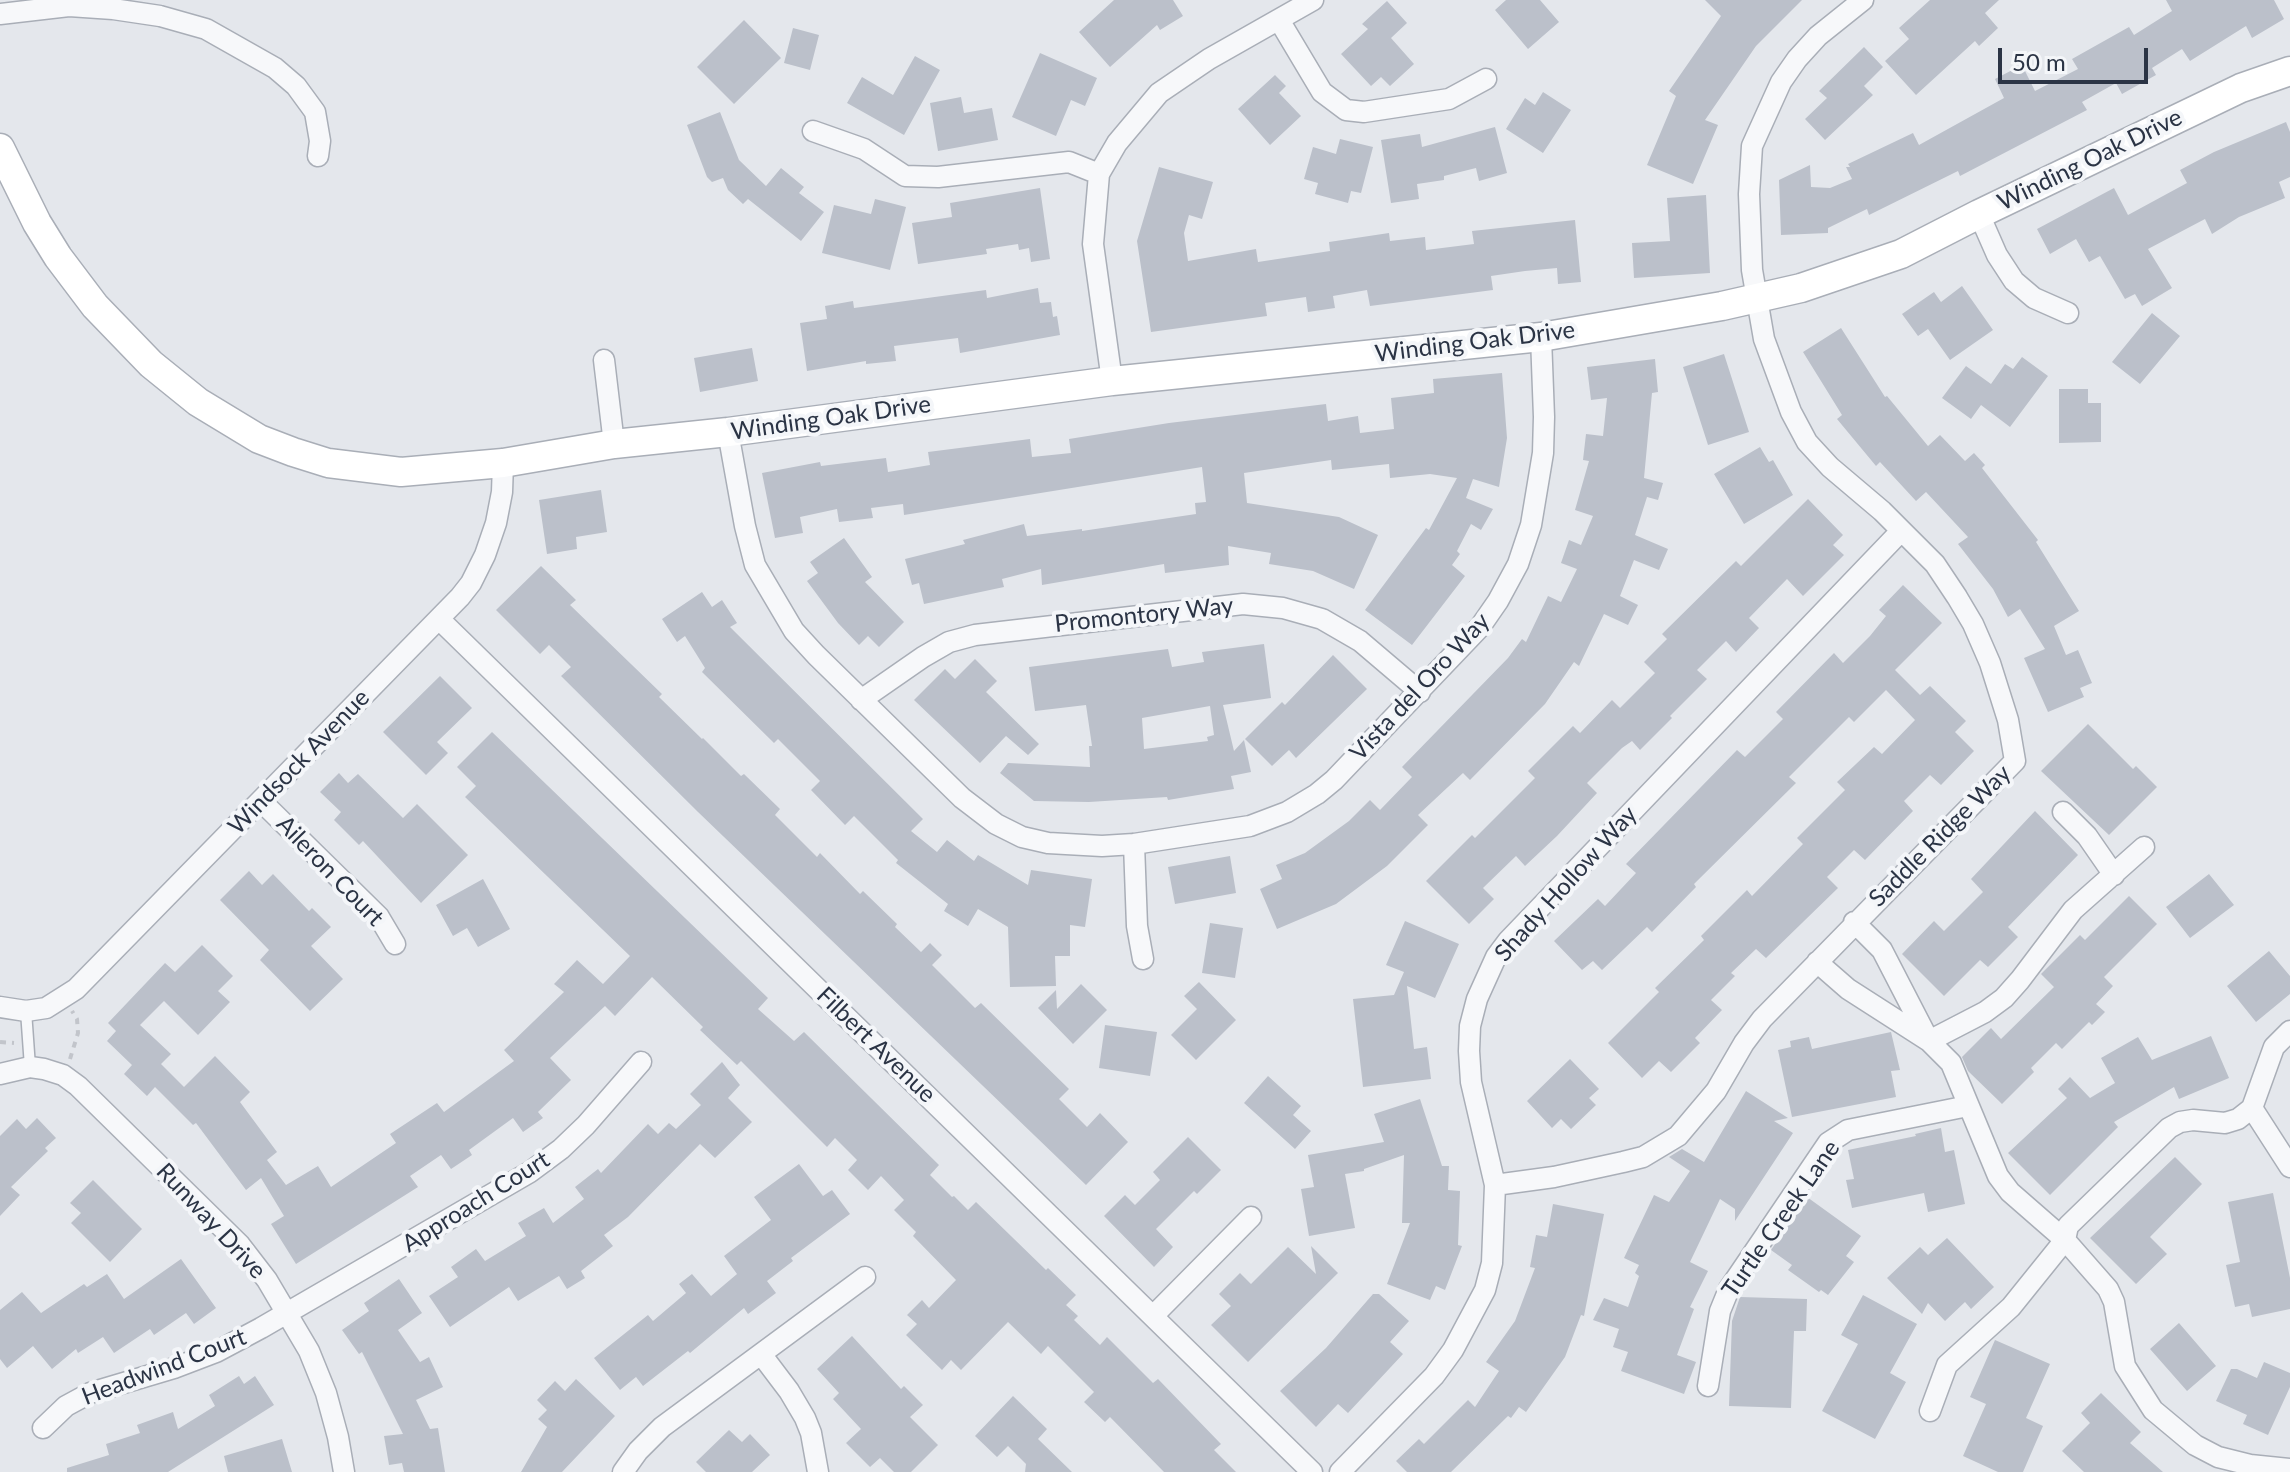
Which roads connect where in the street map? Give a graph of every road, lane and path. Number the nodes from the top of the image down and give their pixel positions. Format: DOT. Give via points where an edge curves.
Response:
graph roads {
  1 [pos="1313,0"];
  2 [pos="1863,0"];
  3 [pos="0,14"];
  4 [pos="1279,20"];
  5 [pos="2290,71"];
  6 [pos="1486,79"];
  7 [pos="813,131"];
  8 [pos="0,148"];
  9 [pos="318,156"];
  10 [pos="1099,174"];
  11 [pos="8,186"];
  12 [pos="1979,214"];
  13 [pos="1757,298"];
  14 [pos="2068,313"];
  15 [pos="1541,337"];
  16 [pos="604,360"];
  17 [pos="1112,381"];
  18 [pos="728,432"];
  19 [pos="614,444"];
  20 [pos="503,463"];
  21 [pos="1901,531"];
  22 [pos="439,619"];
  23 [pos="1420,692"];
  24 [pos="861,700"];
  25 [pos="261,801"];
  26 [pos="2063,812"];
  27 [pos="1134,844"];
  28 [pos="2144,847"];
  29 [pos="2114,875"];
  30 [pos="1854,922"];
  31 [pos="395,944"];
  32 [pos="1143,959"];
  33 [pos="1817,962"];
  34 [pos="63,999"];
  35 [pos="0,1007"];
  36 [pos="26,1011"];
  37 [pos="2290,1031"];
  38 [pos="1929,1041"];
  39 [pos="641,1062"];
  40 [pos="30,1067"];
  41 [pos="0,1074"];
  42 [pos="63,1075"];
  43 [pos="1968,1106"];
  44 [pos="2252,1108"];
  45 [pos="2290,1167"];
  46 [pos="1495,1185"];
  47 [pos="1251,1217"];
  48 [pos="2065,1240"];
  49 [pos="865,1277"];
  50 [pos="289,1314"];
  51 [pos="1153,1316"];
  52 [pos="761,1354"];
  53 [pos="1708,1386"];
  54 [pos="1930,1411"];
  55 [pos="43,1428"];
  56 [pos="2290,1469"];
  57 [pos="344,1472"];
  58 [pos="623,1472"];
  59 [pos="818,1472"];
  60 [pos="1312,1472"];
  61 [pos="1340,1472"];
  1 -- 4 [label="street"];
  2 -- 13 [label="street, Saddle Ridge Way" via="1797,59 1752,146 1749,194"];
  3 -- 9 [label="street" via="69,6 113,9 206,29 296,86 315,112"];
  4 -- 6 [label="street" via="1322,92 1346,110 1449,99"];
  4 -- 10 [label="street" via="1159,93"];
  5 -- 12 [label="street, Winding Oak Drive" via="2241,88"];
  7 -- 10 [label="street" via="856,145 905,176 1069,162"];
  8 -- 11 [label="street, Winding Oak Drive"];
  10 -- 17 [label="street" via="1093,244"];
  11 -- 20 [label="street, Winding Oak Drive" via="100,311 151,364 227,421 293,452 365,469 426,471"];
  12 -- 13 [label="street, Winding Oak Drive" via="1901,254"];
  12 -- 14 [label="street" via="2014,281 2034,298"];
  13 -- 15 [label="street, Winding Oak Drive"];
  13 -- 21 [label="street, Saddle Ridge Way" via="1776,374 1807,442"];
  15 -- 17 [label="street, Winding Oak Drive"];
  15 -- 23 [label="street, Vista del Oro Way" via="1543,453 1531,525 1518,564 1480,627"];
  16 -- 19 [label="street"];
  17 -- 18 [label="street, Winding Oak Drive"];
  18 -- 19 [label="street, Winding Oak Drive"];
  18 -- 24 [label="street, Vista del Oro Way" via="755,565 794,631"];
  19 -- 20 [label="street, Winding Oak Drive"];
  20 -- 22 [label="street, Windsock Avenue" via="496,523 485,555 471,583"];
  21 -- 30 [label="street, Saddle Ridge Way" via="1935,564 1973,624 2008,720 2015,761"];
  21 -- 46 [label="street, Shady Hollow Way" via="1496,957 1477,999 1469,1051"];
  22 -- 25 [label="street, Windsock Avenue"];
  22 -- 51 [label="street, Filbert Avenue"];
  23 -- 24 [label="street, Promontory Way" via="1360,641 1322,619 1243,604 975,635 949,642"];
  23 -- 27 [label="street, Vista del Oro Way" via="1334,780 1287,812 1250,826"];
  24 -- 27 [label="street, Vista del Oro Way" via="996,824 1048,843"];
  25 -- 31 [label="street, Aileron Court" via="379,917"];
  25 -- 34 [label="street, Windsock Avenue"];
  26 -- 29 [label="street"];
  27 -- 32 [label="street"];
  28 -- 29 [label="street"];
  29 -- 38 [label="street" via="2073,910 2004,998"];
  30 -- 33 [label="street, Saddle Ridge Way"];
  30 -- 38 [label="street" via="1882,950"];
  33 -- 38 [label="street" via="1848,989"];
  33 -- 46 [label="street, Saddle Ridge Way" via="1762,1019 1678,1136 1643,1157"];
  34 -- 36 [label="street, Windsock Avenue"];
  34 -- 42 [label="path" via="77,1019 78,1033"];
  35 -- 36 [label="street"];
  36 -- 40 [label="lane"];
  37 -- 44 [label="street" via="2274,1047"];
  38 -- 43 [label="street" via="1951,1063"];
  39 -- 50 [label="street, Approach Court" via="586,1125 530,1172"];
  40 -- 41 [label="street"];
  40 -- 42 [label="street, Runway Drive"];
  42 -- 50 [label="street, Runway Drive" via="240,1245"];
  43 -- 48 [label="street" via="1998,1176"];
  43 -- 53 [label="street, Turtle Creek Lane" via="1848,1130 1828,1143 1729,1289 1720,1311"];
  44 -- 45 [label="street"];
  44 -- 48 [label="street" via="2225,1123 2193,1120 2169,1128 2068,1226"];
  46 -- 61 [label="street, Shady Hollow Way" via="1492,1263 1470,1322 1434,1376"];
  47 -- 51 [label="street"];
  48 -- 54 [label="street" via="2011,1307 1947,1365"];
  48 -- 56 [label="street" via="2108,1289 2125,1366 2153,1410 2218,1457"];
  49 -- 52 [label="street"];
  50 -- 55 [label="street, Headwind Court" via="216,1352 90,1393"];
  50 -- 57 [label="street, Runway Drive" via="326,1393"];
  51 -- 60 [label="street, Filbert Avenue"];
  52 -- 58 [label="street" via="662,1427"];
  52 -- 59 [label="street" via="805,1418"];
}
